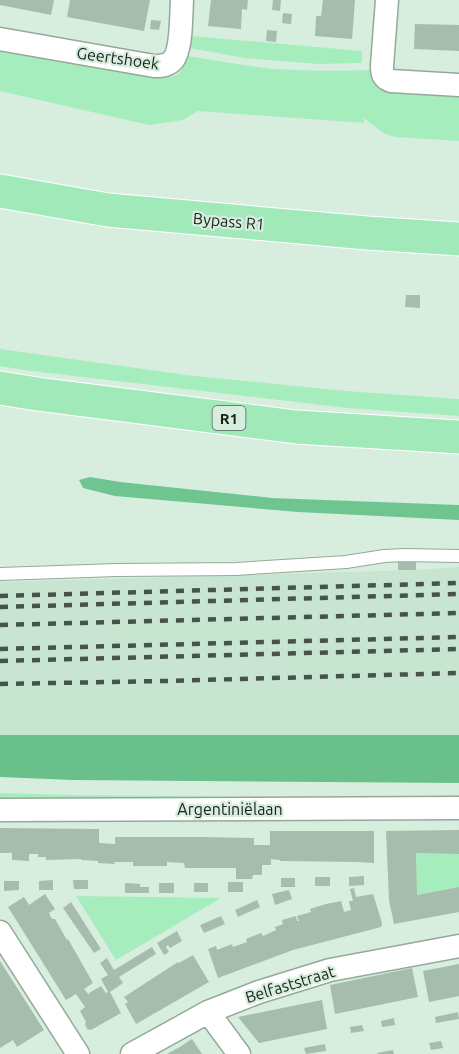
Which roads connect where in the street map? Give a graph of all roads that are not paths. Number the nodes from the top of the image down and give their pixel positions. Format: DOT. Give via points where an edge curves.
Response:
graph roads {
  1 [pos="182,0"];
  2 [pos="387,0"];
  3 [pos="0,39"];
  4 [pos="459,85"];
  5 [pos="0,191"];
  6 [pos="459,239"];
  7 [pos="0,388"];
  8 [pos="459,437"];
  9 [pos="459,556"];
  10 [pos="0,574"];
  11 [pos="459,808"];
  12 [pos="0,810"];
  13 [pos="0,932"];
  14 [pos="459,946"];
  15 [pos="208,1012"];
  16 [pos="78,1054"];
  17 [pos="132,1054"];
  18 [pos="238,1054"];
  1 -- 3 [label="street, Geertshoek" via="177,51 173,61 165,66"];
  2 -- 4 [label="street" via="382,66 385,79"];
  5 -- 6 [label="highway, Bypass R1" via="108,210"];
  7 -- 8 [label="highway, R1" via="296,426"];
  9 -- 10 [label="lane" via="384,556 236,569"];
  11 -- 12 [label="street, Argentiniëlaan"];
  13 -- 16 [label="street"];
  14 -- 15 [label="street, Belfaststraat" via="330,970"];
  15 -- 17 [label="street, Belfaststraat"];
  15 -- 18 [label="street"];
}
